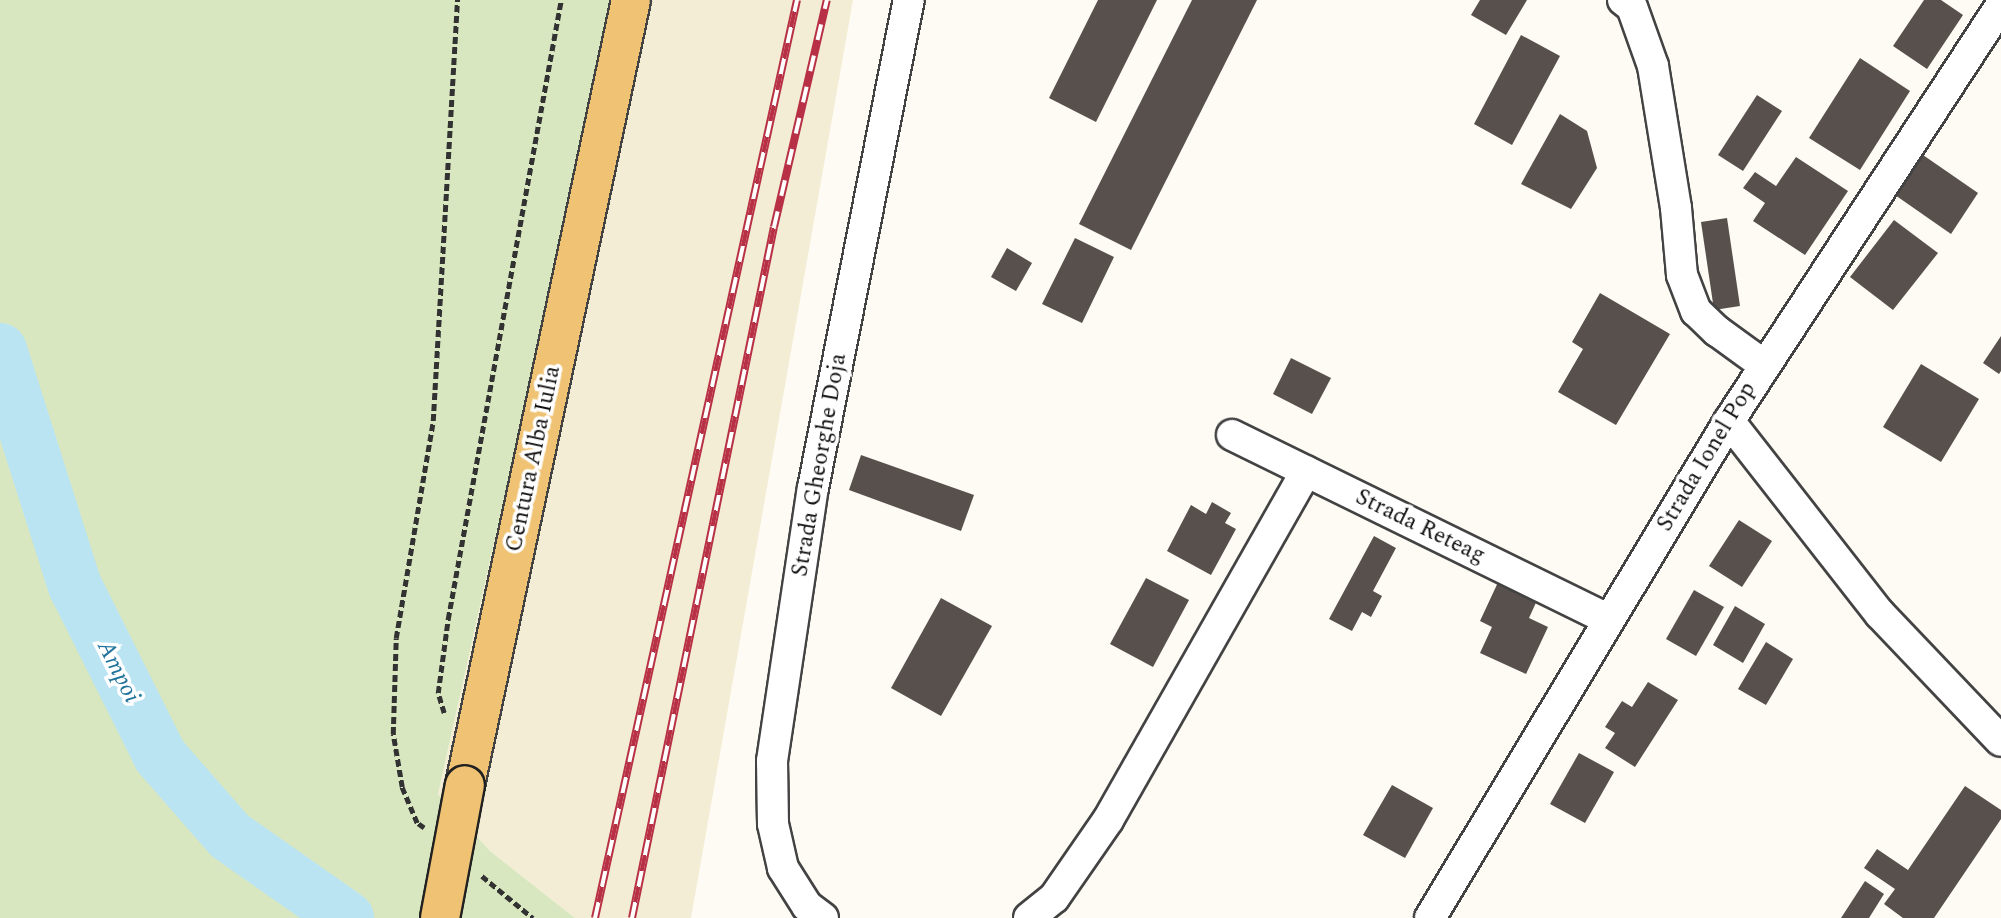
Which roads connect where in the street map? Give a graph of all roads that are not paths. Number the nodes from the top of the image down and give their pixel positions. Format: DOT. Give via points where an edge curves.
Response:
graph roads {
  1 [pos="631,0"];
  2 [pos="909,0"];
  3 [pos="1623,0"];
  4 [pos="2001,6"];
  5 [pos="1764,365"];
  6 [pos="1728,421"];
  7 [pos="1232,435"];
  8 [pos="1306,471"];
  9 [pos="1608,620"];
  10 [pos="2001,741"];
  11 [pos="440,918"];
  12 [pos="823,918"];
  13 [pos="1029,918"];
  14 [pos="1430,918"];
  1 -- 11 [label="main road, Centura Alba Iulia, bridge"];
  2 -- 12 [label="street, Strada Gheorghe Doja" via="813,488 772,761 773,824 783,867 807,906"];
  3 -- 5 [label="street" via="1632,8 1653,66 1682,275 1696,311"];
  4 -- 5 [label="street, Strada Ionel Pop"];
  5 -- 6 [label="street, Strada Ionel Pop"];
  6 -- 9 [label="street, Strada Ionel Pop"];
  6 -- 10 [label="street" via="1880,614"];
  7 -- 8 [label="street, Strada Reteag"];
  8 -- 9 [label="street, Strada Reteag"];
  8 -- 13 [label="street" via="1108,820 1054,898"];
  9 -- 14 [label="street, Strada Ionel Pop"];
}
